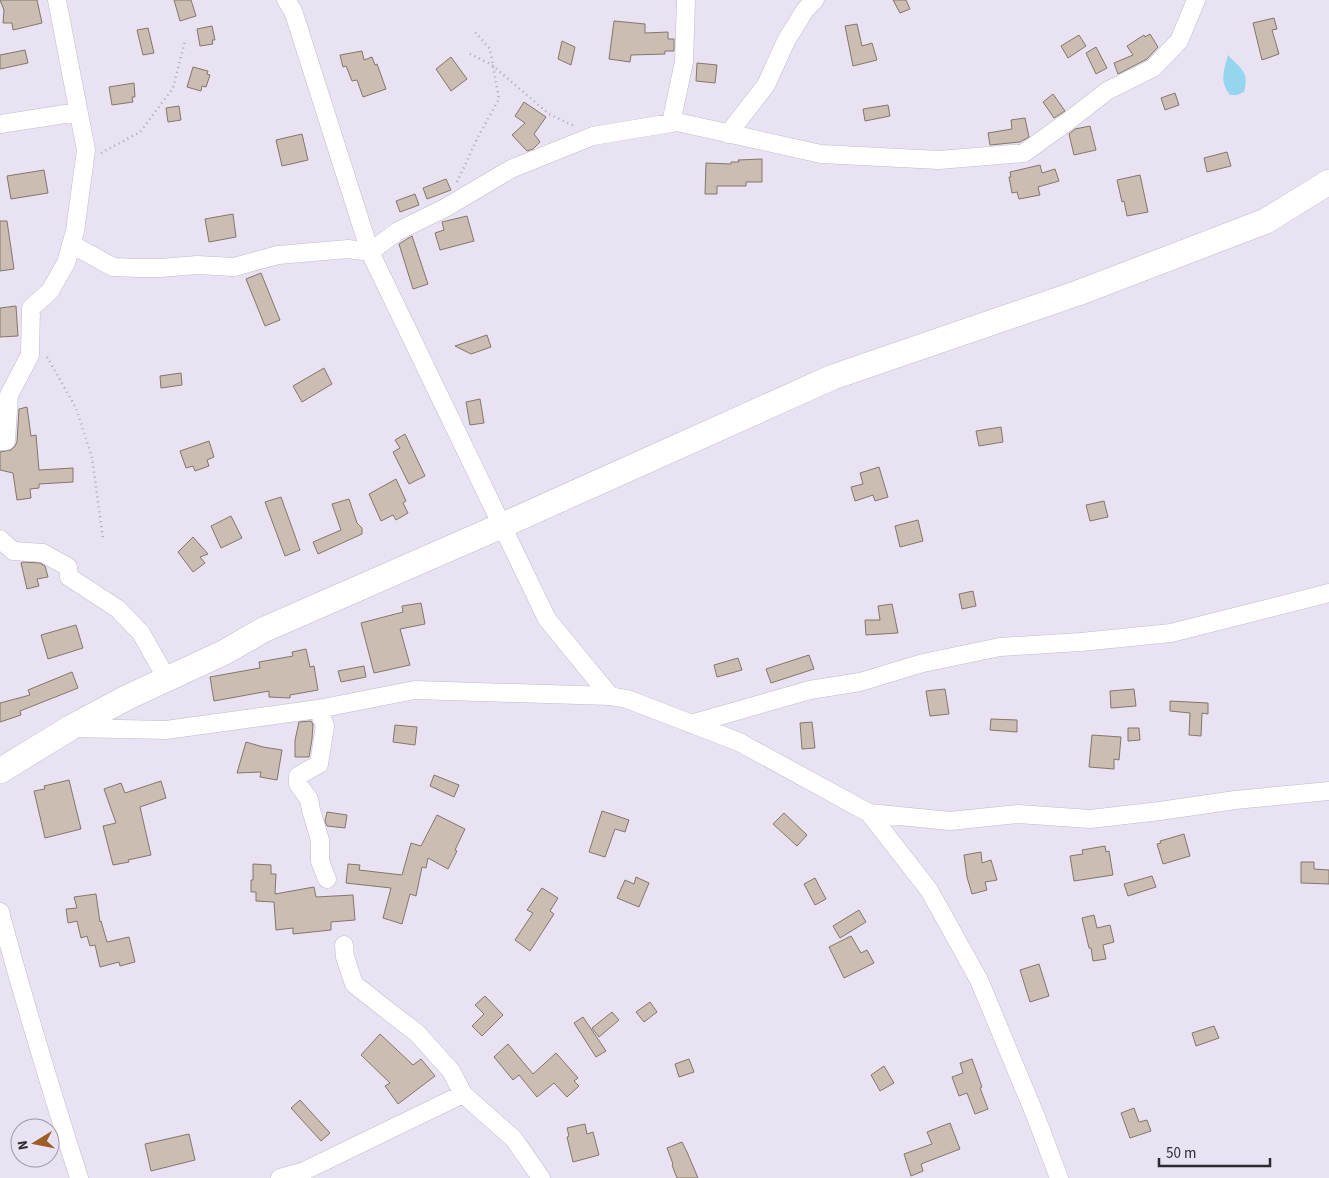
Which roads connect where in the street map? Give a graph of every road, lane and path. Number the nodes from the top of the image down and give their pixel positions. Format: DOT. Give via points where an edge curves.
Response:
graph roads {
  1 [pos="57,0"];
  2 [pos="286,0"];
  3 [pos="686,0"];
  4 [pos="815,0"];
  5 [pos="1196,0"];
  6 [pos="474,31"];
  7 [pos="185,41"];
  8 [pos="470,54"];
  9 [pos="492,65"];
  10 [pos="78,112"];
  11 [pos="671,123"];
  12 [pos="0,124"];
  13 [pos="728,134"];
  14 [pos="593,136"];
  15 [pos="84,162"];
  16 [pos="457,181"];
  17 [pos="1329,182"];
  18 [pos="71,244"];
  19 [pos="370,252"];
  20 [pos="31,329"];
  21 [pos="0,442"];
  22 [pos="501,526"];
  23 [pos="0,539"];
  24 [pos="104,540"];
  25 [pos="1329,593"];
  26 [pos="167,679"];
  27 [pos="610,696"];
  28 [pos="318,709"];
  29 [pos="691,724"];
  30 [pos="70,728"];
  31 [pos="0,771"];
  32 [pos="1329,792"];
  33 [pos="869,813"];
  34 [pos="327,878"];
  35 [pos="0,912"];
  36 [pos="344,945"];
  37 [pos="462,1094"];
  38 [pos="79,1178"];
  39 [pos="280,1178"];
  40 [pos="541,1178"];
  41 [pos="1059,1178"];
  1 -- 10 [label="street"];
  2 -- 19 [label="street" via="306,49"];
  3 -- 11 [label="street" via="684,62"];
  4 -- 13 [label="street" via="786,41 766,85"];
  5 -- 13 [label="street" via="1179,40 1153,68 1106,91 1024,153 939,160 821,154"];
  6 -- 9 [label="path" via="490,49"];
  7 -- 15 [label="path" via="173,88 140,132"];
  8 -- 9 [label="path"];
  9 -- 14 [label="path" via="549,114"];
  9 -- 16 [label="path" via="499,99"];
  10 -- 12 [label="street"];
  10 -- 15 [label="street" via="86,150"];
  11 -- 13 [label="street"];
  11 -- 14 [label="street"];
  14 -- 19 [label="street" via="512,169 398,231"];
  15 -- 18 [label="street"];
  17 -- 22 [label="street" via="1266,221 1078,293 833,377"];
  18 -- 19 [label="street" via="114,267 145,268 234,267 278,254 348,249"];
  18 -- 20 [label="street" via="66,263 50,291 31,308"];
  19 -- 22 [label="street"];
  20 -- 21 [label="street" via="30,355 9,396 6,441"];
  20 -- 24 [label="path" via="76,408 92,457"];
  22 -- 26 [label="street" via="263,630"];
  22 -- 27 [label="street" via="546,619"];
  23 -- 26 [label="street" via="13,551 44,553 68,567 69,577 118,609 141,632"];
  25 -- 29 [label="street" via="1171,633 1000,647 923,663 860,682 810,690"];
  26 -- 30 [label="street"];
  27 -- 28 [label="street" via="415,690"];
  27 -- 29 [label="street" via="627,699"];
  28 -- 30 [label="street" via="166,730"];
  28 -- 34 [label="street" via="325,726 319,764 298,776 298,784 310,799 320,840 320,862"];
  29 -- 33 [label="street" via="739,742"];
  30 -- 31 [label="street"];
  32 -- 33 [label="street" via="1235,800 1090,819 1018,814 950,821"];
  33 -- 41 [label="street" via="929,890 979,980"];
  35 -- 38 [label="street"];
  36 -- 37 [label="street" via="354,984 417,1033 451,1071"];
  37 -- 39 [label="street" via="302,1172"];
  37 -- 40 [label="street" via="514,1139"];
}
